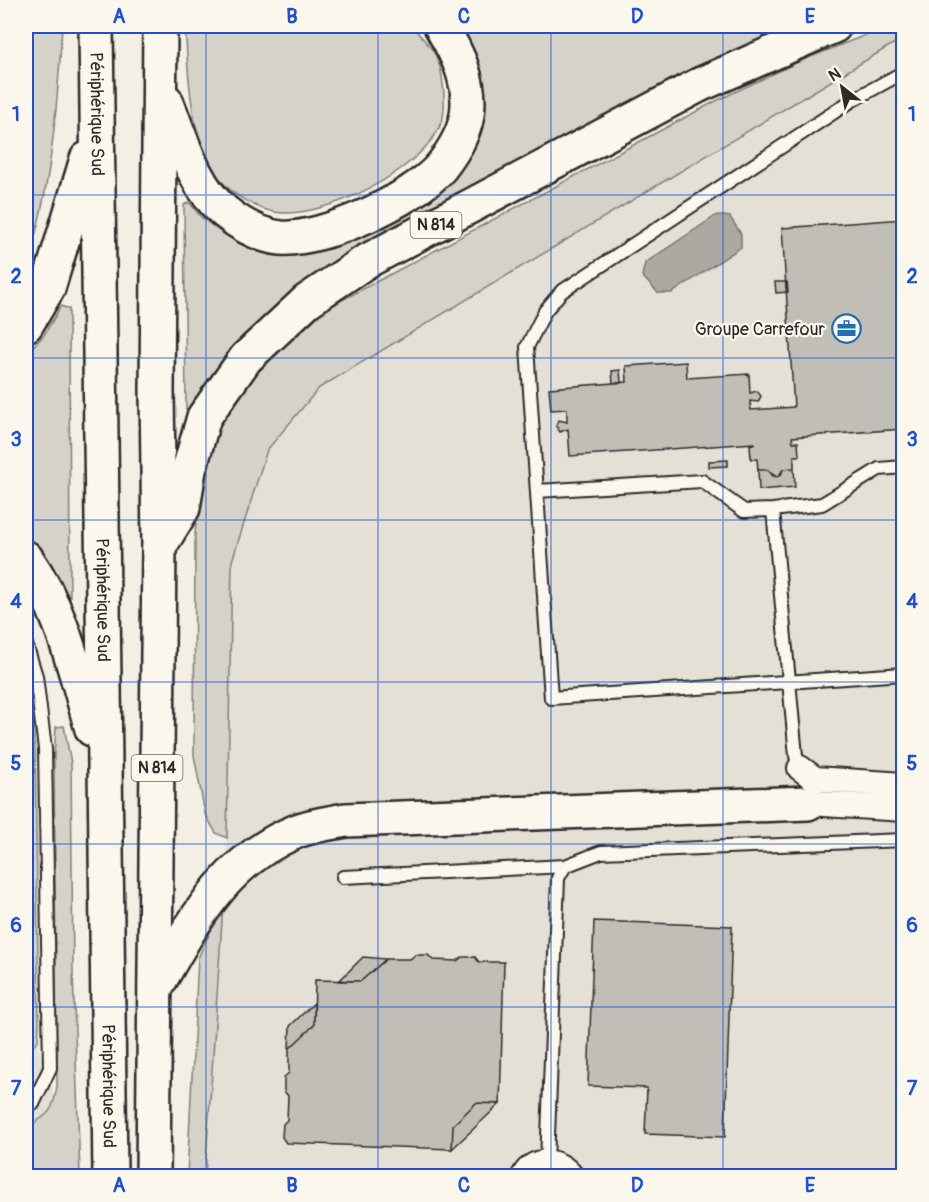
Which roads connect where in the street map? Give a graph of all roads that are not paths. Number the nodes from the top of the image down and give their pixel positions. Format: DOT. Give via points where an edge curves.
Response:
graph roads {
  1 [pos="96,26"];
  2 [pos="160,26"];
  3 [pos="441,26"];
  4 [pos="834,26"];
  5 [pos="903,72"];
  6 [pos="161,91"];
  7 [pos="95,131"];
  8 [pos="26,325"];
  9 [pos="903,467"];
  10 [pos="537,491"];
  11 [pos="772,510"];
  12 [pos="159,547"];
  13 [pos="26,558"];
  14 [pos="26,644"];
  15 [pos="903,674"];
  16 [pos="789,682"];
  17 [pos="800,768"];
  18 [pos="104,773"];
  19 [pos="903,785"];
  20 [pos="808,802"];
  21 [pos="903,809"];
  22 [pos="903,840"];
  23 [pos="565,866"];
  24 [pos="343,877"];
  25 [pos="155,989"];
  26 [pos="26,1106"];
  27 [pos="547,1162"];
  28 [pos="110,1176"];
  29 [pos="153,1176"];
  30 [pos="524,1176"];
  31 [pos="571,1176"];
  1 -- 7 [label="highway, Périphérique Sud"];
  2 -- 6 [label="highway, N 814"];
  3 -- 6 [label="highway, N 814" via="462,68 468,95 467,117 455,146 439,169 410,192 381,209 314,234 282,238 249,230 223,211 195,175"];
  4 -- 12 [label="highway, N 814" via="699,85 366,262 307,301 246,358 204,417 183,508"];
  5 -- 10 [label="lane" via="851,101 561,292 545,311 527,347"];
  6 -- 12 [label="highway, N 814" via="157,301"];
  7 -- 8 [label="highway" via="48,288"];
  7 -- 18 [label="highway, Périphérique Sud"];
  9 -- 11 [label="lane" via="879,469 822,504"];
  10 -- 11 [label="lane" via="702,481 744,511"];
  10 -- 16 [label="lane" via="551,698"];
  11 -- 16 [label="lane"];
  12 -- 25 [label="highway, N 814"];
  13 -- 18 [label="highway" via="67,640"];
  14 -- 26 [label="lane" via="36,676 45,749 50,1068 33,1104"];
  15 -- 16 [label="lane"];
  16 -- 17 [label="lane"];
  17 -- 19 [label="street" via="815,779"];
  18 -- 28 [label="highway, Périphérique Sud"];
  20 -- 21 [label="street"];
  20 -- 25 [label="highway" via="346,820 299,830 240,866 212,894"];
  22 -- 23 [label="lane" via="601,852"];
  23 -- 24 [label="lane"];
  23 -- 27 [label="lane" via="558,878"];
  25 -- 29 [label="highway, N 814"];
  27 -- 30 [label="street" via="536,1164"];
  27 -- 31 [label="street" via="557,1164"];
}
